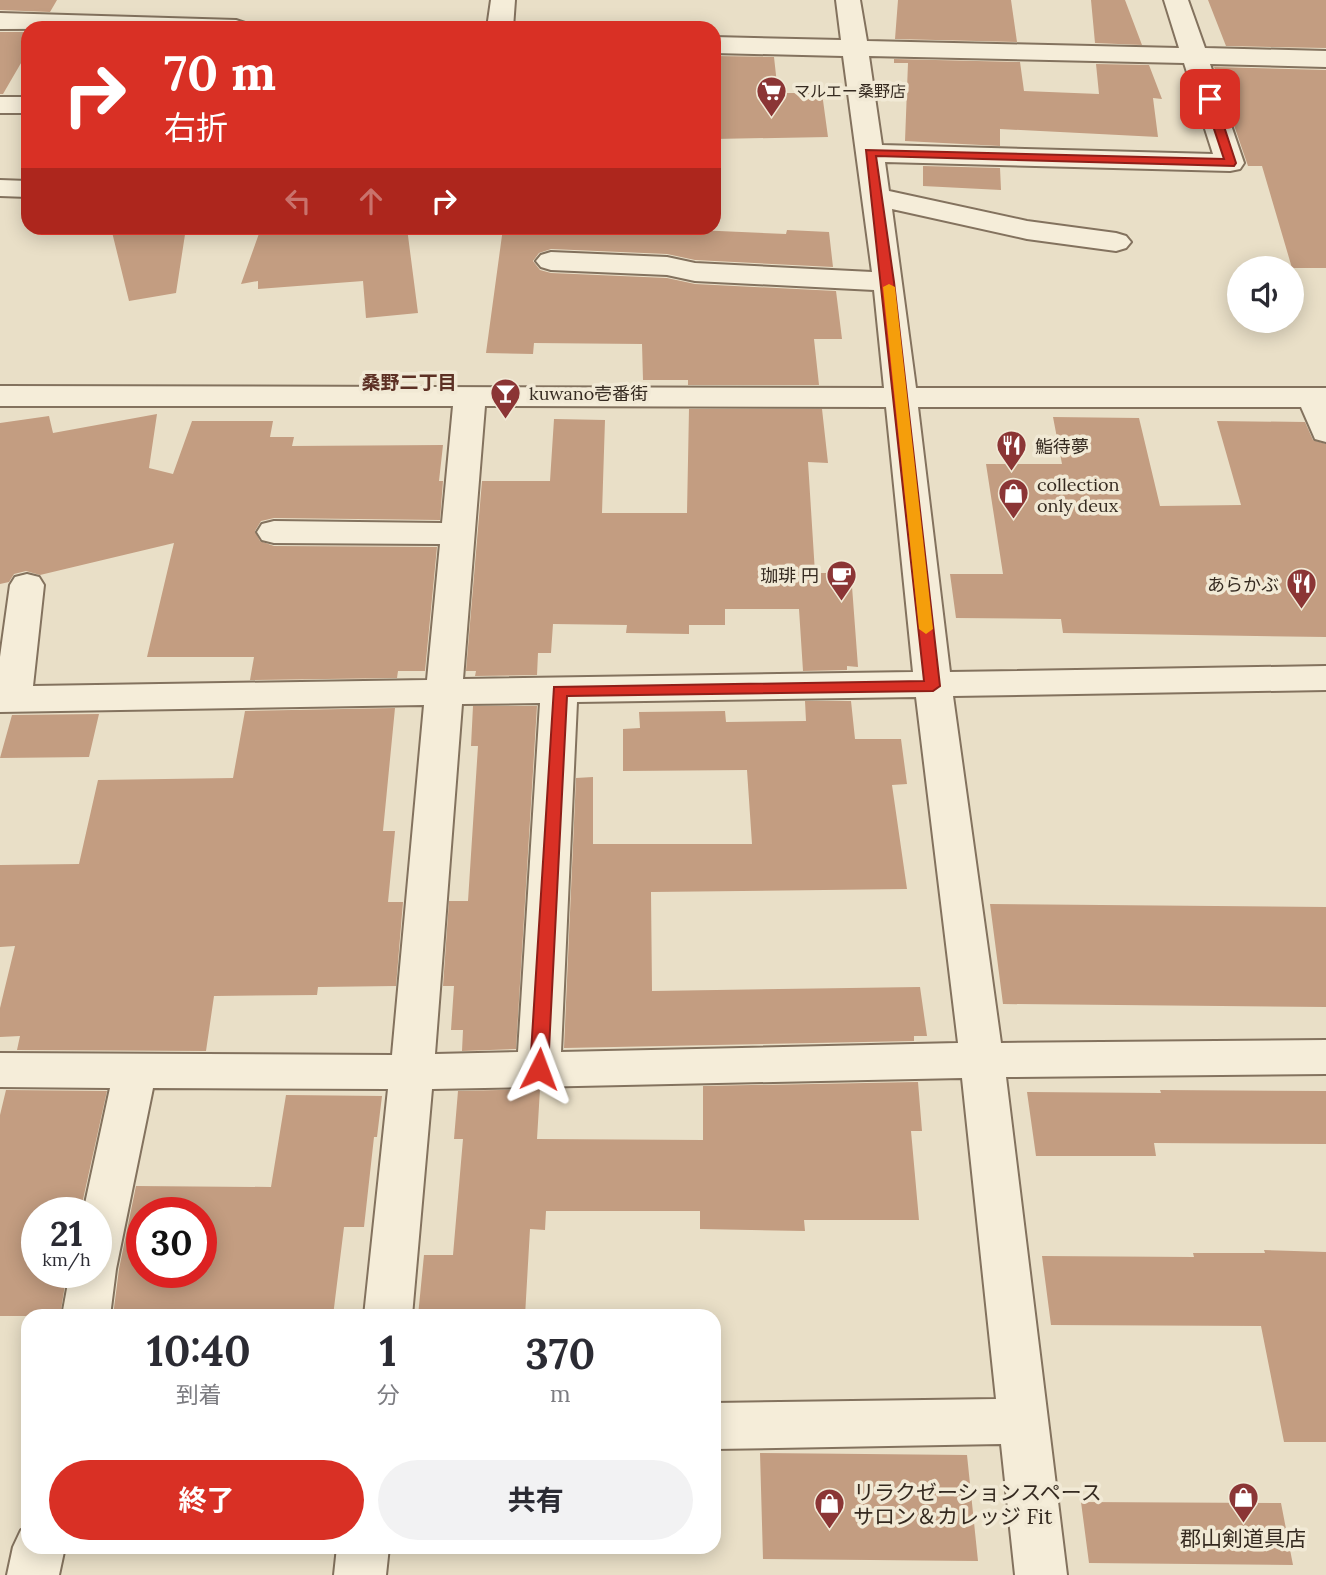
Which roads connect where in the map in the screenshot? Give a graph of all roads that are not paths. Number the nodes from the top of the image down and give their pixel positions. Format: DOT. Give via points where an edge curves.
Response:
graph roads {
  1 [pos="195,0"];
  2 [pos="503,0"];
  3 [pos="848,0"];
  4 [pos="1176,0"];
  5 [pos="19,14"];
  6 [pos="109,21"];
  7 [pos="188,21"];
  8 [pos="501,21"];
  9 [pos="721,45"];
  10 [pos="855,47"];
  11 [pos="1196,56"];
  12 [pos="1326,59"];
  13 [pos="0,104"];
  14 [pos="21,106"];
  15 [pos="870,153"];
  16 [pos="0,188"];
  17 [pos="21,189"];
  18 [pos="877,197"];
  19 [pos="1116,242"];
  20 [pos="551,261"];
  21 [pos="888,282"];
  22 [pos="0,396"];
  23 [pos="900,397"];
  24 [pos="1320,398"];
  25 [pos="470,399"];
  26 [pos="1326,432"];
  27 [pos="274,531"];
  28 [pos="457,534"];
  29 [pos="27,585"];
  30 [pos="1326,678"];
  31 [pos="933,686"];
  32 [pos="559,691"];
  33 [pos="443,692"];
  34 [pos="6,699"];
  35 [pos="1326,1057"];
  36 [pos="982,1060"];
  37 [pos="539,1069"];
  38 [pos="0,1070"];
  39 [pos="135,1071"];
  40 [pos="414,1072"];
  41 [pos="109,1197"];
  42 [pos="91,1288"];
  43 [pos="87,1309"];
  44 [pos="389,1309"];
  45 [pos="1024,1421"];
  46 [pos="721,1426"];
  47 [pos="38,1554"];
  48 [pos="362,1554"];
  49 [pos="33,1575"];
  50 [pos="360,1575"];
  51 [pos="1041,1575"];
  1 -- 7 [label="street"];
  2 -- 8 [label="street"];
  3 -- 10 [label="street"];
  4 -- 11 [label="street"];
  5 -- 6 [label="street"];
  9 -- 10 [label="street"];
  10 -- 11 [label="street"];
  10 -- 15 [label="street"];
  11 -- 12 [label="street"];
  11 -- 15 [label="street" via="1230,163"];
  13 -- 14 [label="street"];
  15 -- 18 [label="street"];
  16 -- 17 [label="street"];
  18 -- 19 [label="street" via="1027,230"];
  18 -- 21 [label="street"];
  20 -- 21 [label="street"];
  21 -- 23 [label="street"];
  22 -- 25 [label="street"];
  23 -- 24 [label="street"];
  23 -- 25 [label="street"];
  23 -- 31 [label="street"];
  24 -- 26 [label="street"];
  25 -- 28 [label="street"];
  27 -- 28 [label="street"];
  28 -- 33 [label="street"];
  29 -- 34 [label="street"];
  30 -- 31 [label="street"];
  31 -- 32 [label="street"];
  31 -- 36 [label="street"];
  32 -- 33 [label="street"];
  32 -- 37 [label="street"];
  33 -- 34 [label="street"];
  33 -- 40 [label="street"];
  35 -- 36 [label="street"];
  36 -- 37 [label="street"];
  36 -- 45 [label="street"];
  37 -- 40 [label="street"];
  38 -- 39 [label="street"];
  39 -- 40 [label="street"];
  39 -- 41 [label="street"];
  40 -- 44 [label="street"];
  42 -- 43 [label="street"];
  45 -- 46 [label="street"];
  45 -- 51 [label="street"];
  47 -- 49 [label="street"];
  48 -- 50 [label="street"];
}
